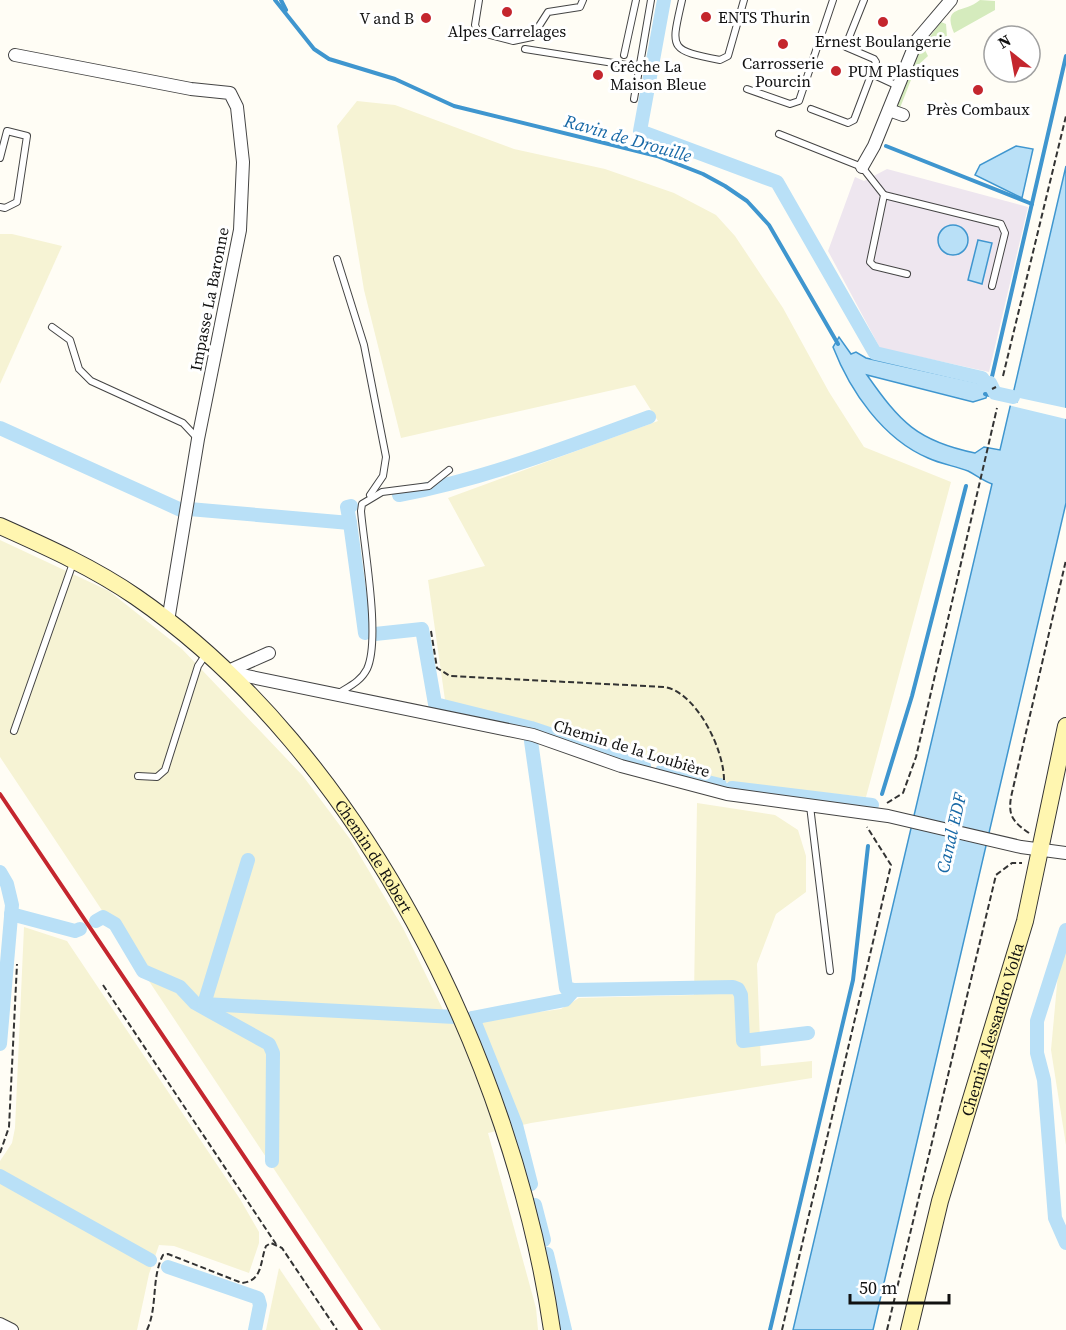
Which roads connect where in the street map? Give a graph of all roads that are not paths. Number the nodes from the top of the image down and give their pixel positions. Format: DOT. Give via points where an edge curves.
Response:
graph roads {
  1 [pos="479,0"];
  2 [pos="583,0"];
  3 [pos="636,0"];
  4 [pos="651,0"];
  5 [pos="682,0"];
  6 [pos="744,0"];
  7 [pos="833,0"];
  8 [pos="864,0"];
  9 [pos="951,0"];
  10 [pos="633,14"];
  11 [pos="648,17"];
  12 [pos="525,49"];
  13 [pos="15,55"];
  14 [pos="624,55"];
  15 [pos="639,67"];
  16 [pos="872,74"];
  17 [pos="898,86"];
  18 [pos="747,88"];
  19 [pos="634,99"];
  20 [pos="811,109"];
  21 [pos="889,110"];
  22 [pos="903,115"];
  23 [pos="779,134"];
  24 [pos="0,158"];
  25 [pos="862,167"];
  26 [pos="884,195"];
  27 [pos="0,207"];
  28 [pos="337,259"];
  29 [pos="908,274"];
  30 [pos="992,286"];
  31 [pos="52,327"];
  32 [pos="198,439"];
  33 [pos="449,470"];
  34 [pos="366,500"];
  35 [pos="0,526"];
  36 [pos="74,560"];
  37 [pos="168,621"];
  38 [pos="269,653"];
  39 [pos="207,654"];
  40 [pos="226,672"];
  41 [pos="336,695"];
  42 [pos="1066,726"];
  43 [pos="14,731"];
  44 [pos="138,776"];
  45 [pos="810,805"];
  46 [pos="1042,851"];
  47 [pos="1066,853"];
  48 [pos="830,972"];
  49 [pos="0,1324"];
  50 [pos="12,1330"];
  51 [pos="552,1330"];
  52 [pos="909,1330"];
  1 -- 2 [label="lane" via="475,25 478,32 513,41 532,37 548,12 576,9"];
  3 -- 10 [label="lane"];
  4 -- 11 [label="lane"];
  5 -- 6 [label="lane" via="675,45 681,51 720,60 728,56"];
  7 -- 18 [label="lane" via="799,101 790,104"];
  8 -- 16 [label="lane" via="847,44 874,59"];
  9 -- 17 [label="street" via="917,40"];
  10 -- 11 [label="lane"];
  10 -- 14 [label="lane"];
  11 -- 15 [label="lane"];
  12 -- 15 [label="lane"];
  13 -- 32 [label="street, Impasse La Baronne" via="191,89 219,90 232,97 237,106 243,162 240,230"];
  15 -- 19 [label="lane"];
  16 -- 17 [label="lane"];
  16 -- 20 [label="lane" via="852,123"];
  17 -- 21 [label="street"];
  21 -- 22 [label="street"];
  21 -- 25 [label="street"];
  23 -- 25 [label="lane"];
  24 -- 27 [label="lane" via="7,131 27,136 16,202"];
  25 -- 26 [label="lane"];
  26 -- 29 [label="lane" via="870,262"];
  26 -- 30 [label="lane" via="1001,224 1005,233"];
  28 -- 34 [label="lane" via="364,345 386,457 383,476"];
  31 -- 32 [label="lane" via="70,340 79,369 91,381 183,423"];
  32 -- 37 [label="street, Impasse La Baronne"];
  33 -- 34 [label="lane" via="429,486 382,492"];
  34 -- 41 [label="lane" via="361,511 371,655 358,681"];
  35 -- 36 [label="street, Chemin de Robert"];
  36 -- 37 [label="street, Chemin de Robert"];
  36 -- 43 [label="lane"];
  37 -- 39 [label="street, Chemin de Robert"];
  38 -- 40 [label="street"];
  39 -- 40 [label="street, Chemin de Robert"];
  39 -- 44 [label="lane" via="198,666 165,770 157,777"];
  40 -- 41 [label="street, Chemin de la Loubière"];
  40 -- 51 [label="street, Chemin de Robert" via="297,748 339,802 391,883 428,952 476,1054 505,1130"];
  41 -- 45 [label="street, Chemin de la Loubière" via="533,735 621,766 724,793"];
  42 -- 46 [label="street, Chemin Alessandro Volta"];
  45 -- 46 [label="street, Chemin de la Loubière" via="888,816"];
  45 -- 48 [label="lane"];
  46 -- 47 [label="street, Chemin de la Loubière"];
  46 -- 52 [label="street, Chemin Alessandro Volta" via="1026,921 940,1201"];
  49 -- 50 [label="street"];
}
